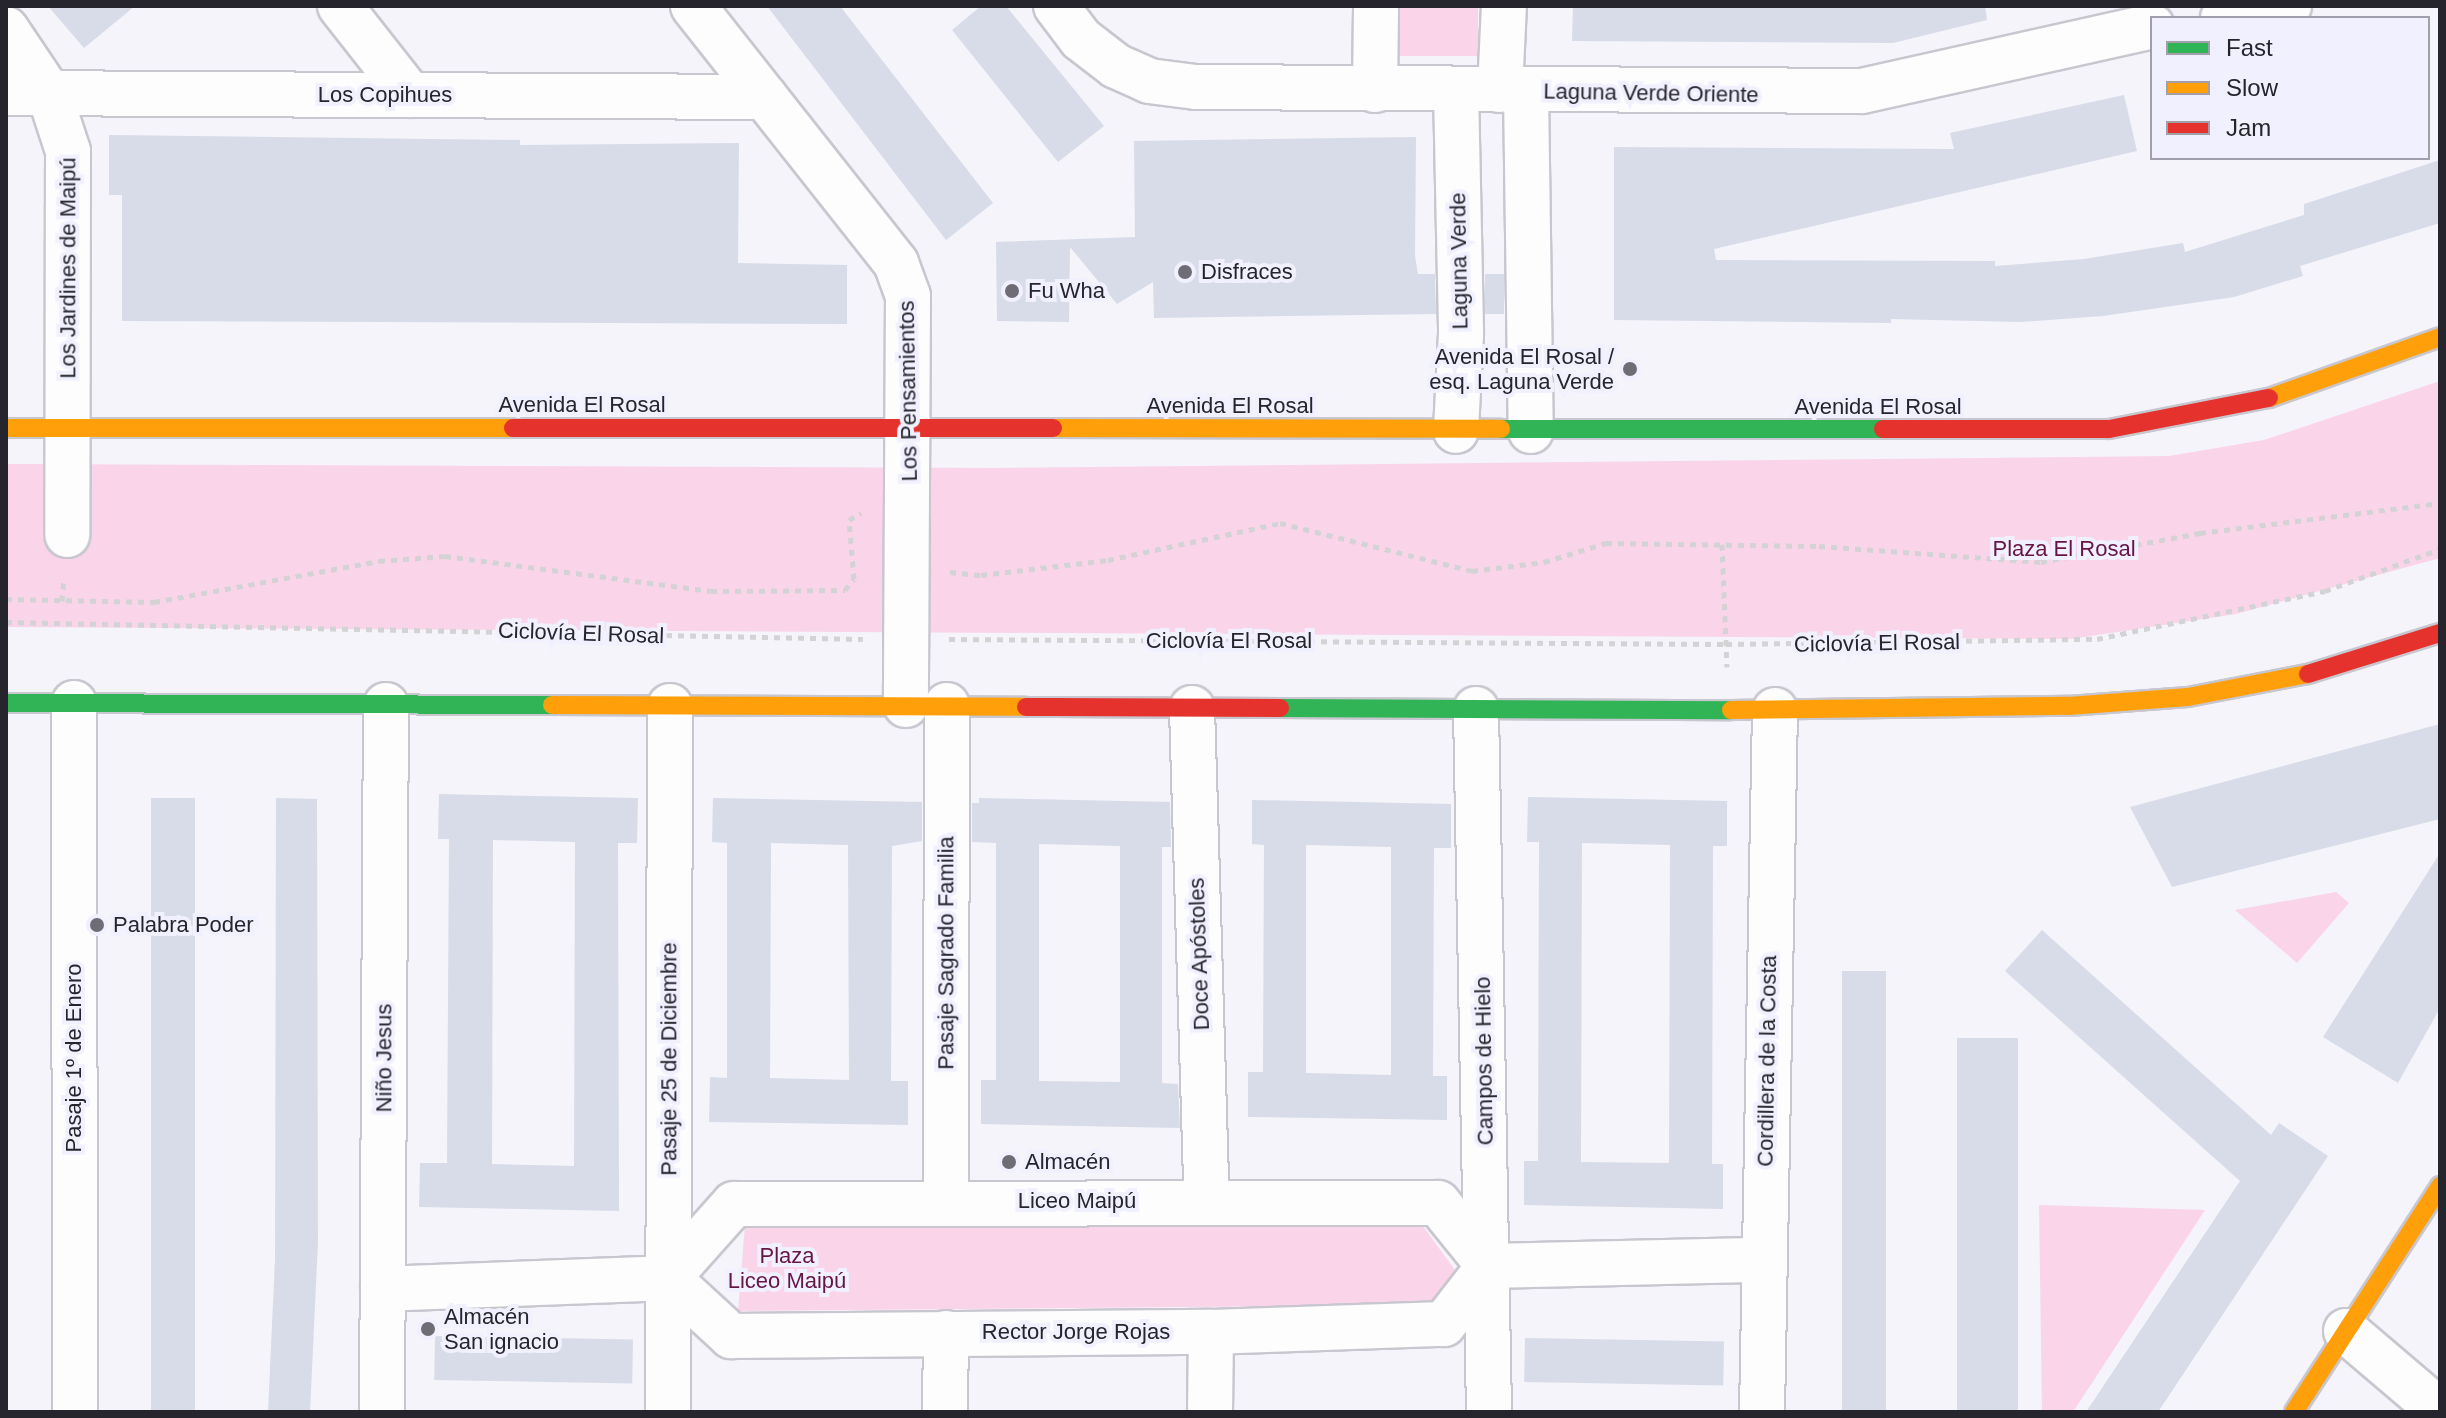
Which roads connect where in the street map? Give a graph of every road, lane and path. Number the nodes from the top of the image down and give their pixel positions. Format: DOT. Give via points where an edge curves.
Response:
graph roads {
  1 [pos="340,6"];
  2 [pos="693,6"];
  3 [pos="1056,6"];
  4 [pos="1376,6"];
  5 [pos="1504,6"];
  6 [pos="2289,6"];
  7 [pos="2234,16"];
  8 [pos="2150,20"];
  9 [pos="6,29"];
  10 [pos="1375,90"];
  11 [pos="1456,90"];
  12 [pos="1513,91"];
  13 [pos="6,93"];
  14 [pos="49,93"];
  15 [pos="410,95"];
  16 [pos="765,97"];
  17 [pos="2440,337"];
  18 [pos="6,428"];
  19 [pos="69,429"];
  20 [pos="911,430"];
  21 [pos="1456,431"];
  22 [pos="1531,431"];
  23 [pos="2440,503"];
  24 [pos="910,507"];
  25 [pos="67,535"];
  26 [pos="1722,544"];
  27 [pos="2440,549"];
  28 [pos="909,569"];
  29 [pos="6,599"];
  30 [pos="6,622"];
  31 [pos="2440,633"];
  32 [pos="907,638"];
  33 [pos="1726,644"];
  34 [pos="6,703"];
  35 [pos="74,703"];
  36 [pos="386,705"];
  37 [pos="926,705"];
  38 [pos="670,706"];
  39 [pos="1192,708"];
  40 [pos="1476,709"];
  41 [pos="1729,710"];
  42 [pos="1775,710"];
  43 [pos="2440,1186"];
  44 [pos="946,1201"];
  45 [pos="1207,1201"];
  46 [pos="1763,1260"];
  47 [pos="1489,1266"];
  48 [pos="668,1278"];
  49 [pos="383,1289"];
  50 [pos="2346,1331"];
  51 [pos="1211,1332"];
  52 [pos="946,1333"];
  53 [pos="2440,1411"];
  54 [pos="75,1412"];
  55 [pos="382,1412"];
  56 [pos="668,1412"];
  57 [pos="945,1412"];
  58 [pos="1210,1412"];
  59 [pos="1489,1412"];
  60 [pos="1762,1412"];
  61 [pos="2294,1412"];
  1 -- 15 [label="street"];
  2 -- 16 [label="street, Los Pensamientos"];
  3 -- 10 [label="street, Laguna Verde Oriente" via="1081,39 1116,66 1149,81"];
  4 -- 10 [label="street"];
  5 -- 12 [label="street"];
  6 -- 7 [label="street"];
  8 -- 12 [label="street, Laguna Verde Oriente" via="1862,91"];
  9 -- 14 [label="street, Los Jardines de Maipú"];
  10 -- 11 [label="street, Laguna Verde Oriente"];
  11 -- 12 [label="street, Laguna Verde Oriente"];
  11 -- 21 [label="street, Laguna Verde" via="1461,334"];
  12 -- 22 [label="street"];
  13 -- 14 [label="street, Los Copihues"];
  14 -- 15 [label="street, Los Copihues"];
  14 -- 19 [label="street, Los Jardines de Maipú" via="68,151"];
  15 -- 16 [label="street, Los Copihues"];
  16 -- 20 [label="street, Los Pensamientos" via="902,277 910,316"];
  17 -- 22 [label="street, Avenida El Rosal" via="2250,405 2109,429"];
  18 -- 19 [label="street, Avenida El Rosal"];
  19 -- 20 [label="street, Avenida El Rosal"];
  19 -- 25 [label="street, Los Jardines de Maipú"];
  20 -- 21 [label="street, Avenida El Rosal"];
  20 -- 24 [label="street, Los Pensamientos"];
  21 -- 22 [label="street, Avenida El Rosal"];
  23 -- 26 [label="path" via="2200,533 2041,562"];
  24 -- 28 [label="street, Los Pensamientos"];
  24 -- 29 [label="path" via="862,513 849,520 854,579 845,590 711,591 445,556 379,561 154,602"];
  26 -- 28 [label="path" via="1606,543 1544,562 1472,571 1280,523 1094,562 981,575"];
  26 -- 33 [label="path"];
  27 -- 33 [label="path, Ciclovía El Rosal" via="2325,591 2097,639"];
  28 -- 32 [label="street, Los Pensamientos"];
  30 -- 32 [label="path, Ciclovía El Rosal"];
  31 -- 42 [label="street" via="2334,668 2188,697 2084,705"];
  32 -- 33 [label="path, Ciclovía El Rosal"];
  32 -- 37 [label="street, Los Pensamientos"];
  33 -- 41 [label="path"];
  34 -- 35 [label="street"];
  35 -- 36 [label="street"];
  35 -- 54 [label="street, Pasaje 1º de Enero"];
  36 -- 38 [label="street"];
  36 -- 49 [label="street, Niño Jesus"];
  37 -- 38 [label="street"];
  37 -- 39 [label="street"];
  37 -- 44 [label="street, Pasaje Sagrado Familia"];
  38 -- 48 [label="street, Pasaje 25 de Diciembre"];
  39 -- 40 [label="street"];
  39 -- 45 [label="street, Doce Apóstoles"];
  40 -- 41 [label="street"];
  40 -- 47 [label="street, Campos de Hielo"];
  41 -- 42 [label="street"];
  42 -- 46 [label="street, Cordillera de la Costa"];
  43 -- 50 [label="street"];
  44 -- 45 [label="street, Liceo Maipú"];
  44 -- 48 [label="street, Liceo Maipú" via="734,1204"];
  45 -- 47 [label="street, Liceo Maipú" via="1438,1203"];
  46 -- 47 [label="street"];
  46 -- 60 [label="street, Cordillera de la Costa"];
  47 -- 51 [label="street, Rector Jorge Rojas" via="1444,1324"];
  47 -- 59 [label="street, Campos de Hielo"];
  48 -- 49 [label="street"];
  48 -- 52 [label="street, Rector Jorge Rojas" via="731,1336"];
  48 -- 56 [label="street, Pasaje 25 de Diciembre"];
  49 -- 55 [label="street, Niño Jesus"];
  50 -- 53 [label="street"];
  50 -- 61 [label="street"];
  51 -- 52 [label="street, Rector Jorge Rojas"];
  51 -- 58 [label="street"];
  52 -- 57 [label="street"];
}
